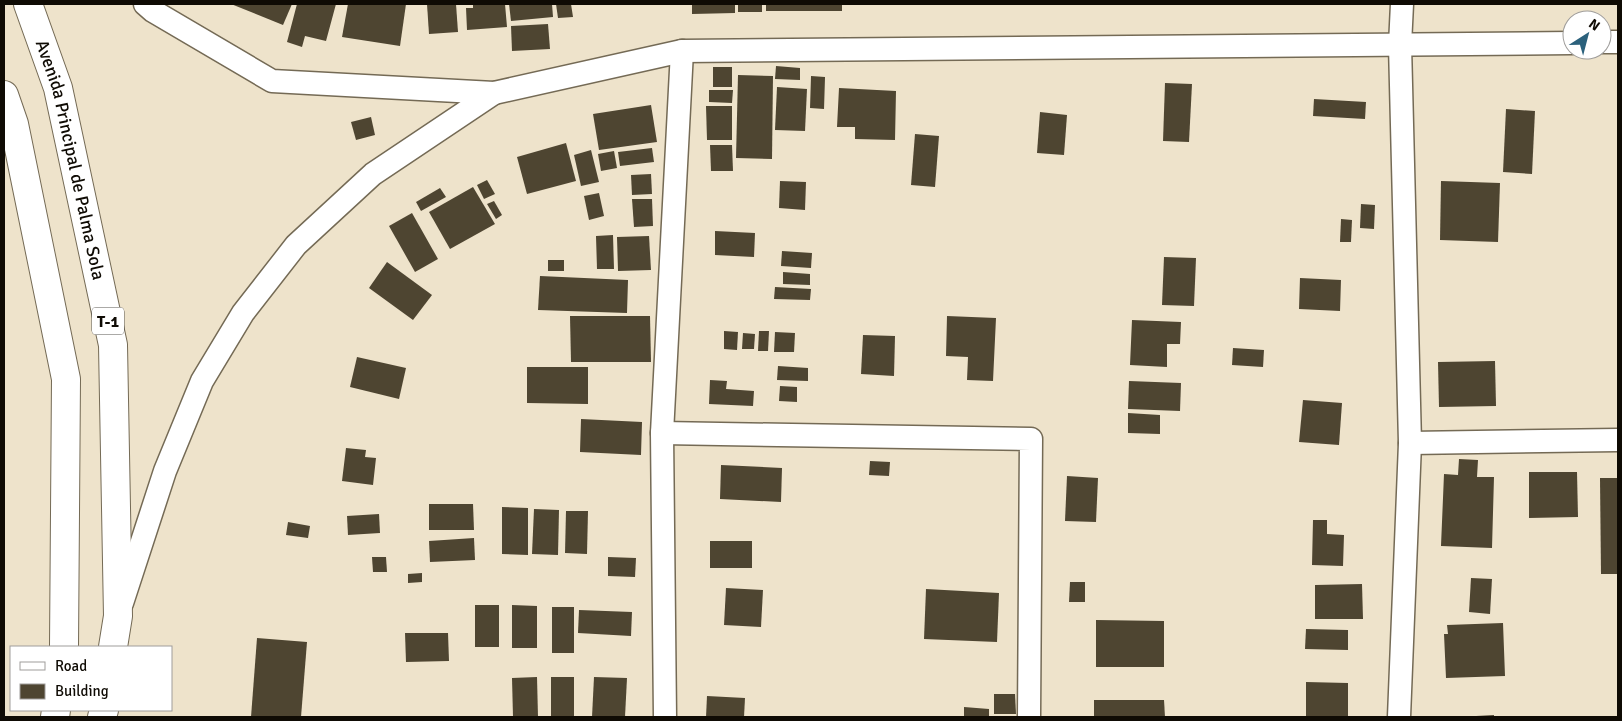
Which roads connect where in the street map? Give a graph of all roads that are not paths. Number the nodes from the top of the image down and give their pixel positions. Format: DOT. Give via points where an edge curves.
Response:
graph roads {
  1 [pos="28,4"];
  2 [pos="1402,4"];
  3 [pos="150,6"];
  4 [pos="1562,43"];
  5 [pos="1400,45"];
  6 [pos="682,51"];
  7 [pos="494,93"];
  8 [pos="4,95"];
  9 [pos="662,433"];
  10 [pos="1618,440"];
  11 [pos="1410,443"];
  12 [pos="118,616"];
  13 [pos="64,646"];
  14 [pos="113,646"];
  15 [pos="665,717"];
  16 [pos="1029,717"];
  17 [pos="1399,717"];
  1 -- 12 [label="highway, Avenida Principal de Palma Sola / T-1" via="58,88 113,345"];
  2 -- 5 [label="street"];
  3 -- 7 [label="street" via="272,81"];
  4 -- 5 [label="street"];
  5 -- 6 [label="street"];
  5 -- 11 [label="street"];
  6 -- 7 [label="street"];
  6 -- 9 [label="street"];
  7 -- 12 [label="street" via="373,174 296,244 243,313 198,390 165,471"];
  8 -- 13 [label="highway" via="14,124 66,379"];
  9 -- 15 [label="street"];
  9 -- 16 [label="street" via="1031,439"];
  10 -- 11 [label="street"];
  11 -- 17 [label="street"];
  12 -- 14 [label="highway, Avenida Principal de Palma Sola / T-1"];
}
